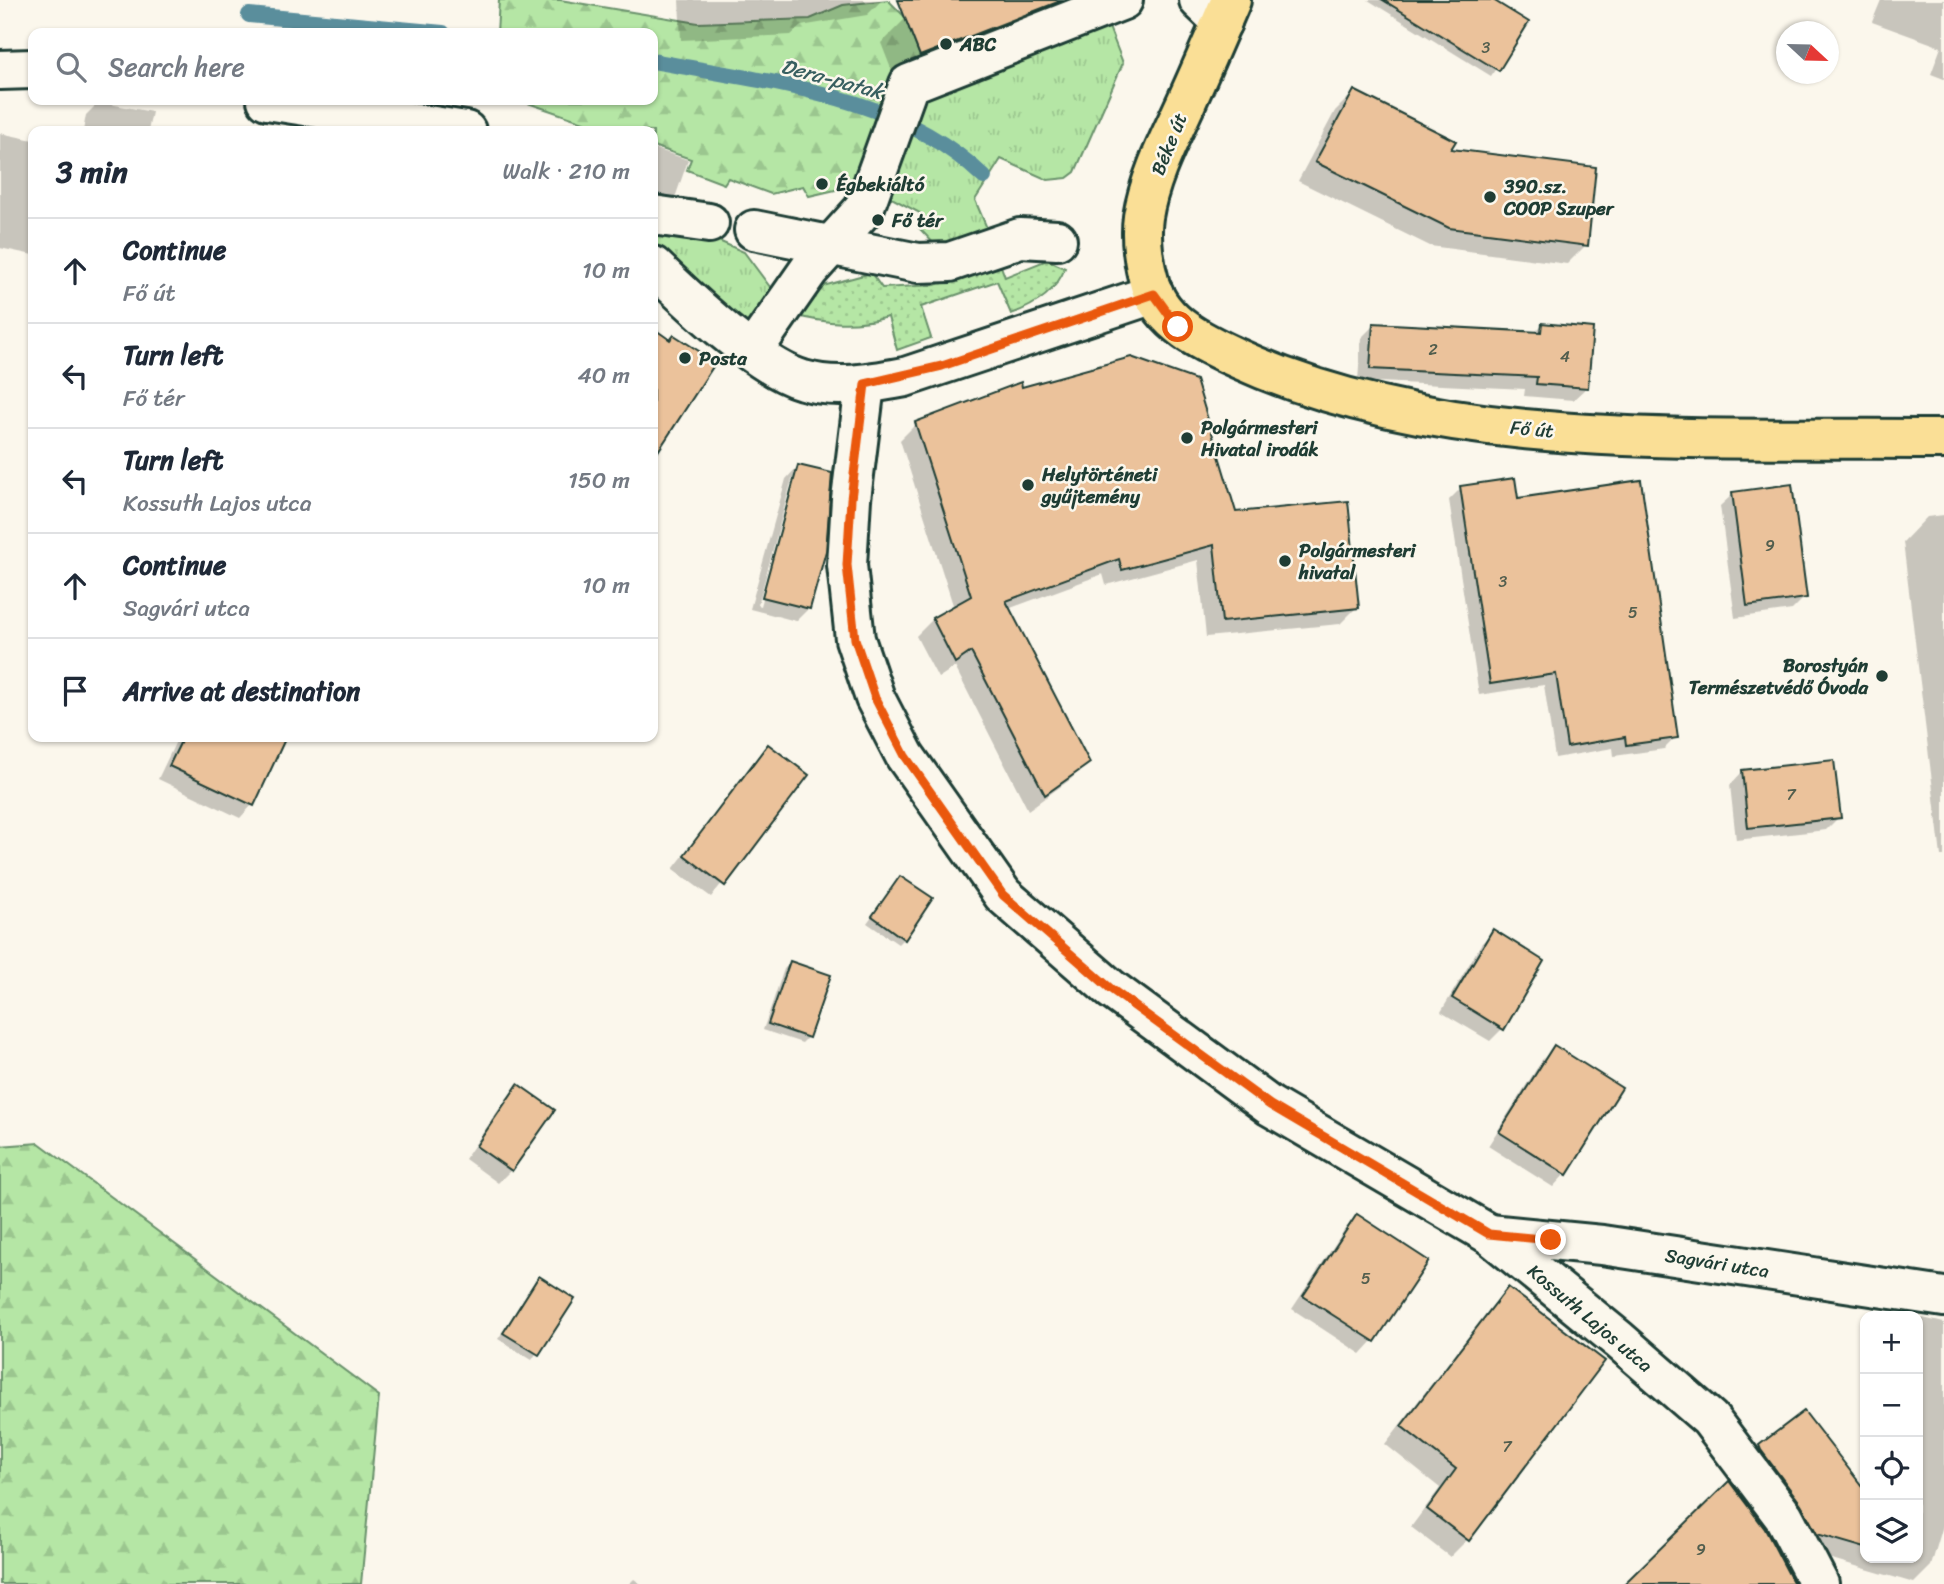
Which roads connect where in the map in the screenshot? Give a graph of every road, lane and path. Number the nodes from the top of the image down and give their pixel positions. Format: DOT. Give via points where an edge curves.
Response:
graph roads {
  1 [pos="1123,0"];
  2 [pos="1217,7"];
  3 [pos="28,69"];
  4 [pos="0,70"];
  5 [pos="299,105"];
  6 [pos="434,126"];
  7 [pos="658,216"];
  8 [pos="709,223"];
  9 [pos="754,230"];
  10 [pos="1057,240"];
  11 [pos="829,244"];
  12 [pos="658,269"];
  13 [pos="1154,294"];
  14 [pos="752,352"];
  15 [pos="865,384"];
  16 [pos="1944,439"];
  17 [pos="1489,1234"];
  18 [pos="1944,1297"];
  19 [pos="1819,1584"];
  1 -- 11 [label="street" via="909,84 864,209"];
  2 -- 13 [label="main road, Béke út" via="1143,217 1144,261"];
  3 -- 4 [label="street"];
  5 -- 6 [label="street"];
  7 -- 8 [label="street"];
  9 -- 11 [label="street"];
  10 -- 11 [label="street" via="1020,238 938,264 896,260"];
  11 -- 14 [label="street"];
  12 -- 14 [label="street"];
  13 -- 15 [label="street" via="929,370"];
  13 -- 16 [label="main road, Fő út" via="1178,327 1253,365 1330,394 1469,424 1593,435"];
  14 -- 15 [label="street" via="803,380"];
  15 -- 17 [label="street, Kossuth Lajos utca" via="847,565 855,639 875,698 905,756 949,822 1003,895 1111,989 1270,1105"];
  17 -- 18 [label="street, Sagvári utca" via="1602,1245"];
  17 -- 19 [label="street, Kossuth Lajos utca" via="1710,1419 1784,1517"];
}
